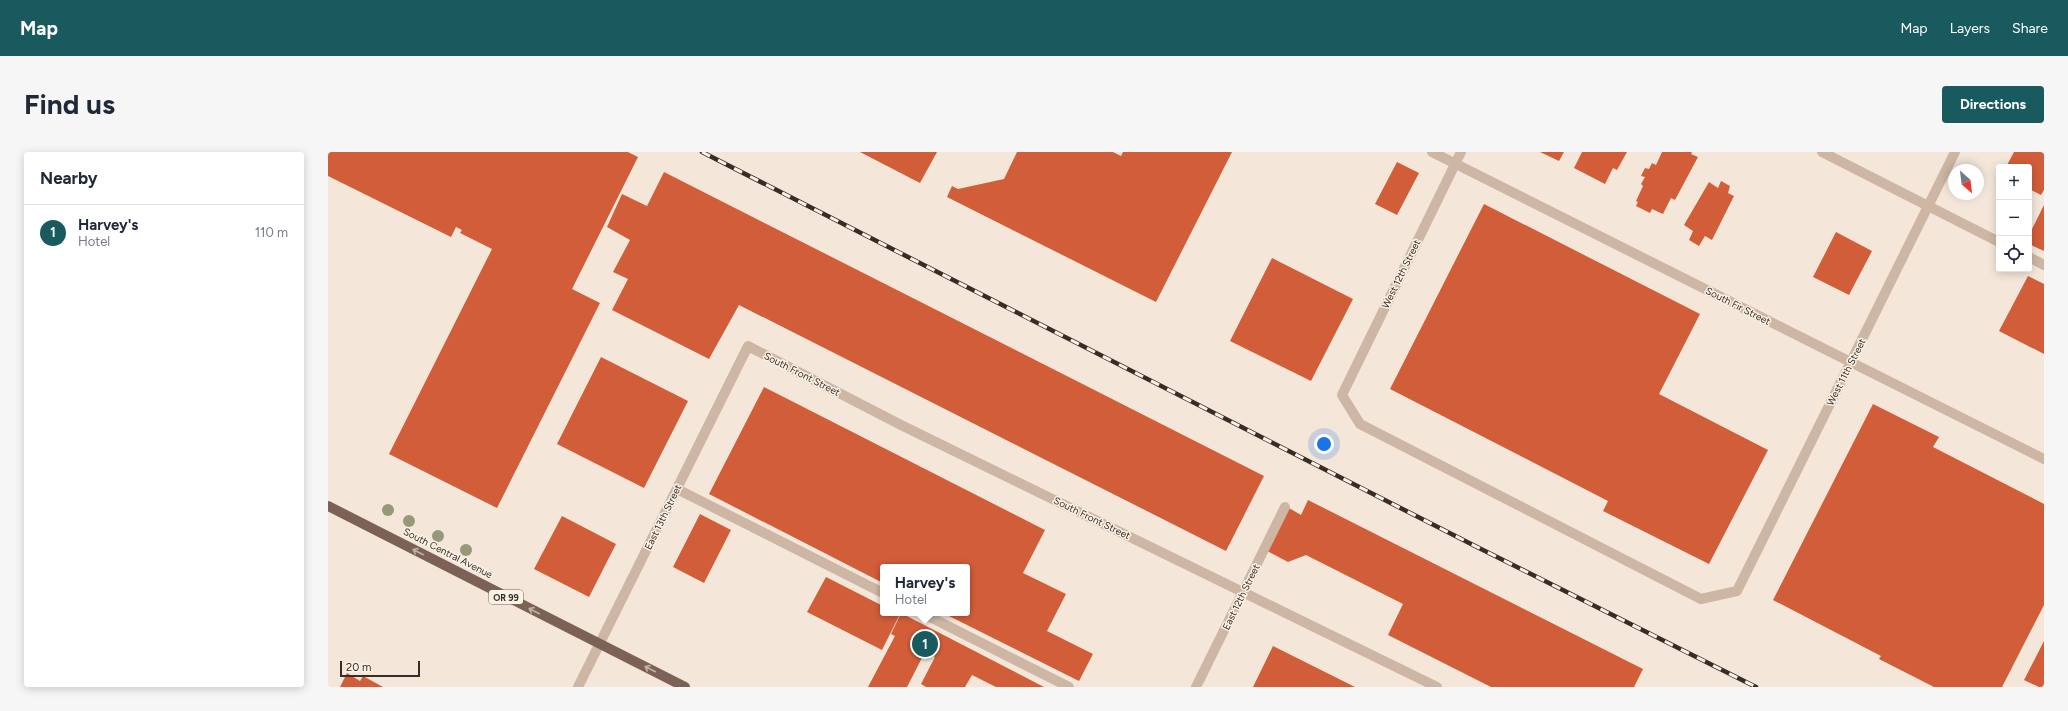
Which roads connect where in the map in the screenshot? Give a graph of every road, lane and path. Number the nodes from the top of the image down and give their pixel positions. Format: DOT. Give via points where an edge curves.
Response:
graph roads {
  1 [pos="1432,152"];
  2 [pos="1461,152"];
  3 [pos="1822,152"];
  4 [pos="1955,152"];
  5 [pos="1455,164"];
  6 [pos="1929,206"];
  7 [pos="1996,240"];
  8 [pos="2032,259"];
  9 [pos="2044,265"];
  10 [pos="748,346"];
  11 [pos="1851,363"];
  12 [pos="2044,459"];
  13 [pos="677,489"];
  14 [pos="328,506"];
  15 [pos="1285,507"];
  16 [pos="1737,590"];
  17 [pos="880,591"];
  18 [pos="1243,592"];
  19 [pos="928,616"];
  20 [pos="600,644"];
  21 [pos="578,687"];
  22 [pos="685,687"];
  23 [pos="1069,687"];
  24 [pos="1196,687"];
  25 [pos="1437,687"];
  1 -- 5 [label="street, South Fir Street"];
  2 -- 5 [label="street, West 12th Street"];
  3 -- 6 [label="street"];
  4 -- 6 [label="street, West 11th Street"];
  5 -- 11 [label="street, South Fir Street"];
  5 -- 16 [label="street, West 12th Street" via="1342,395 1360,424 1701,599"];
  6 -- 7 [label="street"];
  6 -- 11 [label="street, West 11th Street"];
  8 -- 9 [label="street"];
  10 -- 13 [label="street, East 13th Street"];
  10 -- 18 [label="street, South Front Street" via="901,425"];
  11 -- 12 [label="street, South Fir Street"];
  11 -- 16 [label="street, West 11th Street"];
  13 -- 17 [label="street"];
  13 -- 20 [label="street, East 13th Street"];
  20 -- 14 [label="main road, South Central Avenue / OR 99, one-way"];
  15 -- 18 [label="street, East 12th Street"];
  18 -- 24 [label="street, East 12th Street"];
  18 -- 25 [label="street, South Front Street"];
  19 -- 23 [label="street"];
  20 -- 21 [label="street, East 13th Street"];
  22 -- 20 [label="main road, South Central Avenue / OR 99, one-way"];
}
